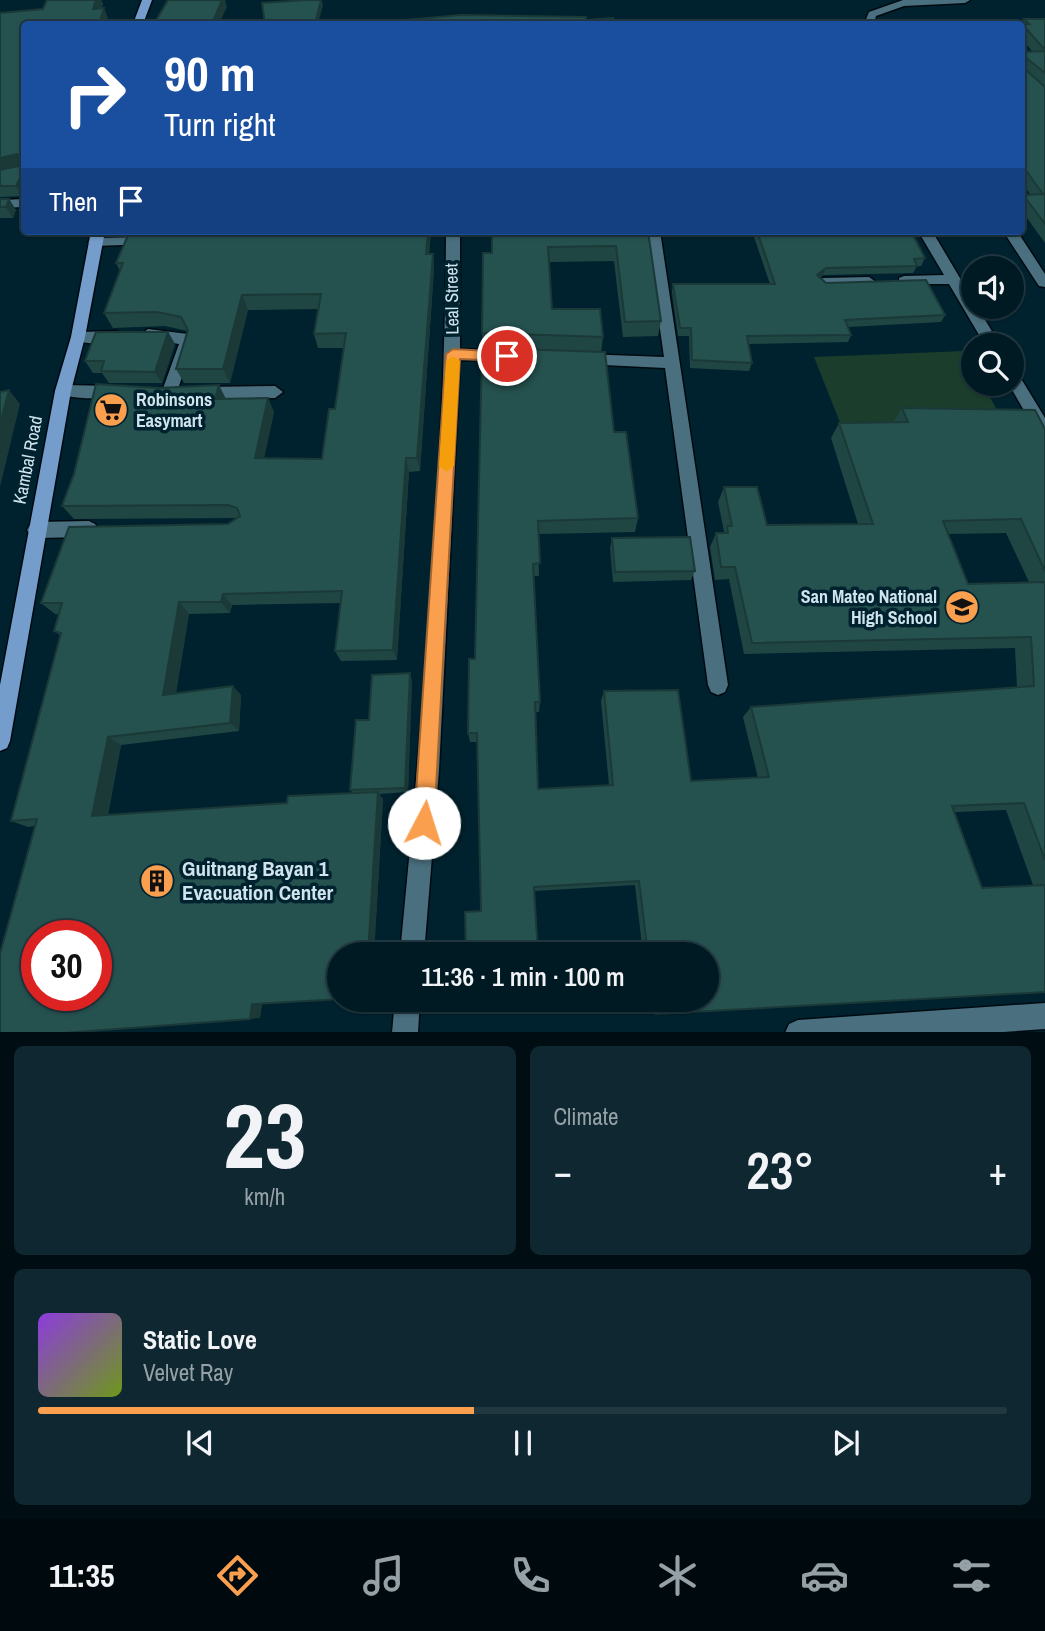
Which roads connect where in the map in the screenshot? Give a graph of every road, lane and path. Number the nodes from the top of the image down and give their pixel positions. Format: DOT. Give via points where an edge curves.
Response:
graph roads {
  1 [pos="147,0"];
  2 [pos="965,0"];
  3 [pos="139,21"];
  4 [pos="870,21"];
  5 [pos="21,203"];
  6 [pos="0,204"];
  7 [pos="453,235"];
  8 [pos="654,235"];
  9 [pos="927,235"];
  10 [pos="1013,235"];
  11 [pos="96,236"];
  12 [pos="162,241"];
  13 [pos="953,279"];
  14 [pos="823,283"];
  15 [pos="1044,283"];
  16 [pos="986,333"];
  17 [pos="78,337"];
  18 [pos="453,354"];
  19 [pos="521,357"];
  20 [pos="562,359"];
  21 [pos="670,363"];
  22 [pos="63,391"];
  23 [pos="275,392"];
  24 [pos="129,393"];
  25 [pos="1024,396"];
  26 [pos="1045,432"];
  27 [pos="103,529"];
  28 [pos="36,530"];
  29 [pos="718,685"];
  30 [pos="0,741"];
  31 [pos="413,942"];
  32 [pos="407,1012"];
  33 [pos="1045,1016"];
  34 [pos="405,1032"];
  35 [pos="798,1032"];
  1 -- 3 [label="main road"];
  2 -- 4 [label="street" via="888,6 872,14"];
  5 -- 6 [label="street"];
  7 -- 18 [label="street, Leal Street"];
  8 -- 21 [label="street"];
  9 -- 13 [label="street"];
  10 -- 15 [label="street"];
  11 -- 12 [label="street"];
  11 -- 17 [label="main road, Kambal Road"];
  13 -- 14 [label="street"];
  13 -- 16 [label="street"];
  17 -- 22 [label="main road, Kambal Road"];
  17 -- 23 [label="street" via="165,334 183,338 186,344 162,393"];
  18 -- 19 [label="street"];
  18 -- 31 [label="street, Leal Street"];
  20 -- 21 [label="street"];
  21 -- 29 [label="street"];
  22 -- 24 [label="street"];
  22 -- 28 [label="main road, Kambal Road"];
  25 -- 26 [label="street"];
  27 -- 28 [label="street"];
  28 -- 30 [label="main road, Kambal Road"];
  32 -- 34 [label="street"];
  33 -- 35 [label="street"];
}
